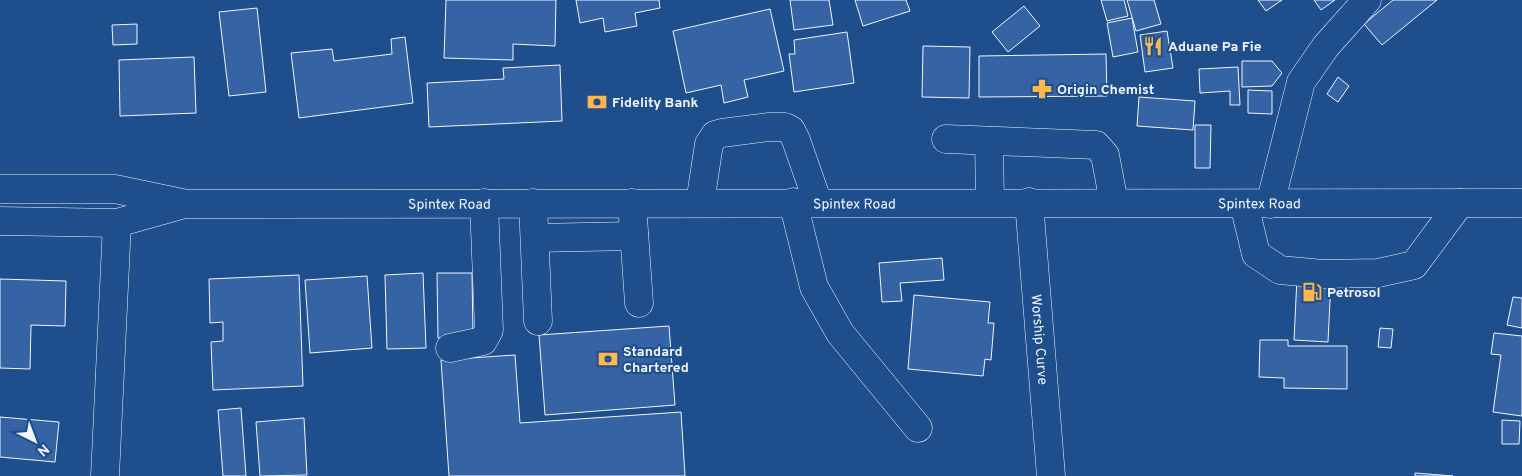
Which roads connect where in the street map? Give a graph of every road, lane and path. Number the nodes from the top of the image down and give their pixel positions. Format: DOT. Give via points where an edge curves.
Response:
graph roads {
  1 [pos="1367,0"];
  2 [pos="946,139"];
  3 [pos="989,141"];
  4 [pos="0,189"];
  5 [pos="990,202"];
  6 [pos="1029,202"];
  7 [pos="484,203"];
  8 [pos="534,203"];
  9 [pos="632,203"];
  10 [pos="700,203"];
  11 [pos="806,203"];
  12 [pos="1114,203"];
  13 [pos="1460,203"];
  14 [pos="1522,203"];
  15 [pos="187,204"];
  16 [pos="1257,204"];
  17 [pos="0,222"];
  18 [pos="117,223"];
  19 [pos="634,236"];
  20 [pos="535,238"];
  21 [pos="639,303"];
  22 [pos="538,320"];
  23 [pos="450,348"];
  24 [pos="918,428"];
  25 [pos="106,476"];
  26 [pos="1051,476"];
  1 -- 16 [label="main road" via="1326,46 1301,82"];
  2 -- 3 [label="main road"];
  3 -- 5 [label="main road"];
  3 -- 12 [label="main road" via="1096,145 1105,155"];
  4 -- 15 [label="main road, Spintex Road" via="115,189"];
  5 -- 6 [label="main road, Spintex Road"];
  5 -- 11 [label="main road, Spintex Road"];
  6 -- 12 [label="main road, Spintex Road"];
  6 -- 26 [label="main road, Worship Curve"];
  7 -- 8 [label="main road, Spintex Road"];
  7 -- 15 [label="main road, Spintex Road"];
  7 -- 23 [label="main road" via="489,330 483,341"];
  8 -- 9 [label="main road, Spintex Road"];
  8 -- 20 [label="main road"];
  9 -- 10 [label="main road, Spintex Road"];
  9 -- 19 [label="main road"];
  10 -- 11 [label="main road, Spintex Road"];
  10 -- 11 [label="main road" via="709,144 715,135 785,127 791,130 796,140"];
  11 -- 24 [label="main road" via="814,287 840,332"];
  12 -- 16 [label="main road, Spintex Road"];
  13 -- 14 [label="main road, Spintex Road"];
  13 -- 16 [label="main road, Spintex Road"];
  13 -- 16 [label="main road" via="1414,265 1378,273 1323,274 1280,270 1256,254"];
  15 -- 18 [label="main road, Spintex Road"];
  17 -- 18 [label="main road, Spintex Road"];
  18 -- 25 [label="main road"];
  19 -- 20 [label="main road"];
  19 -- 21 [label="main road"];
  20 -- 22 [label="main road"];
}
